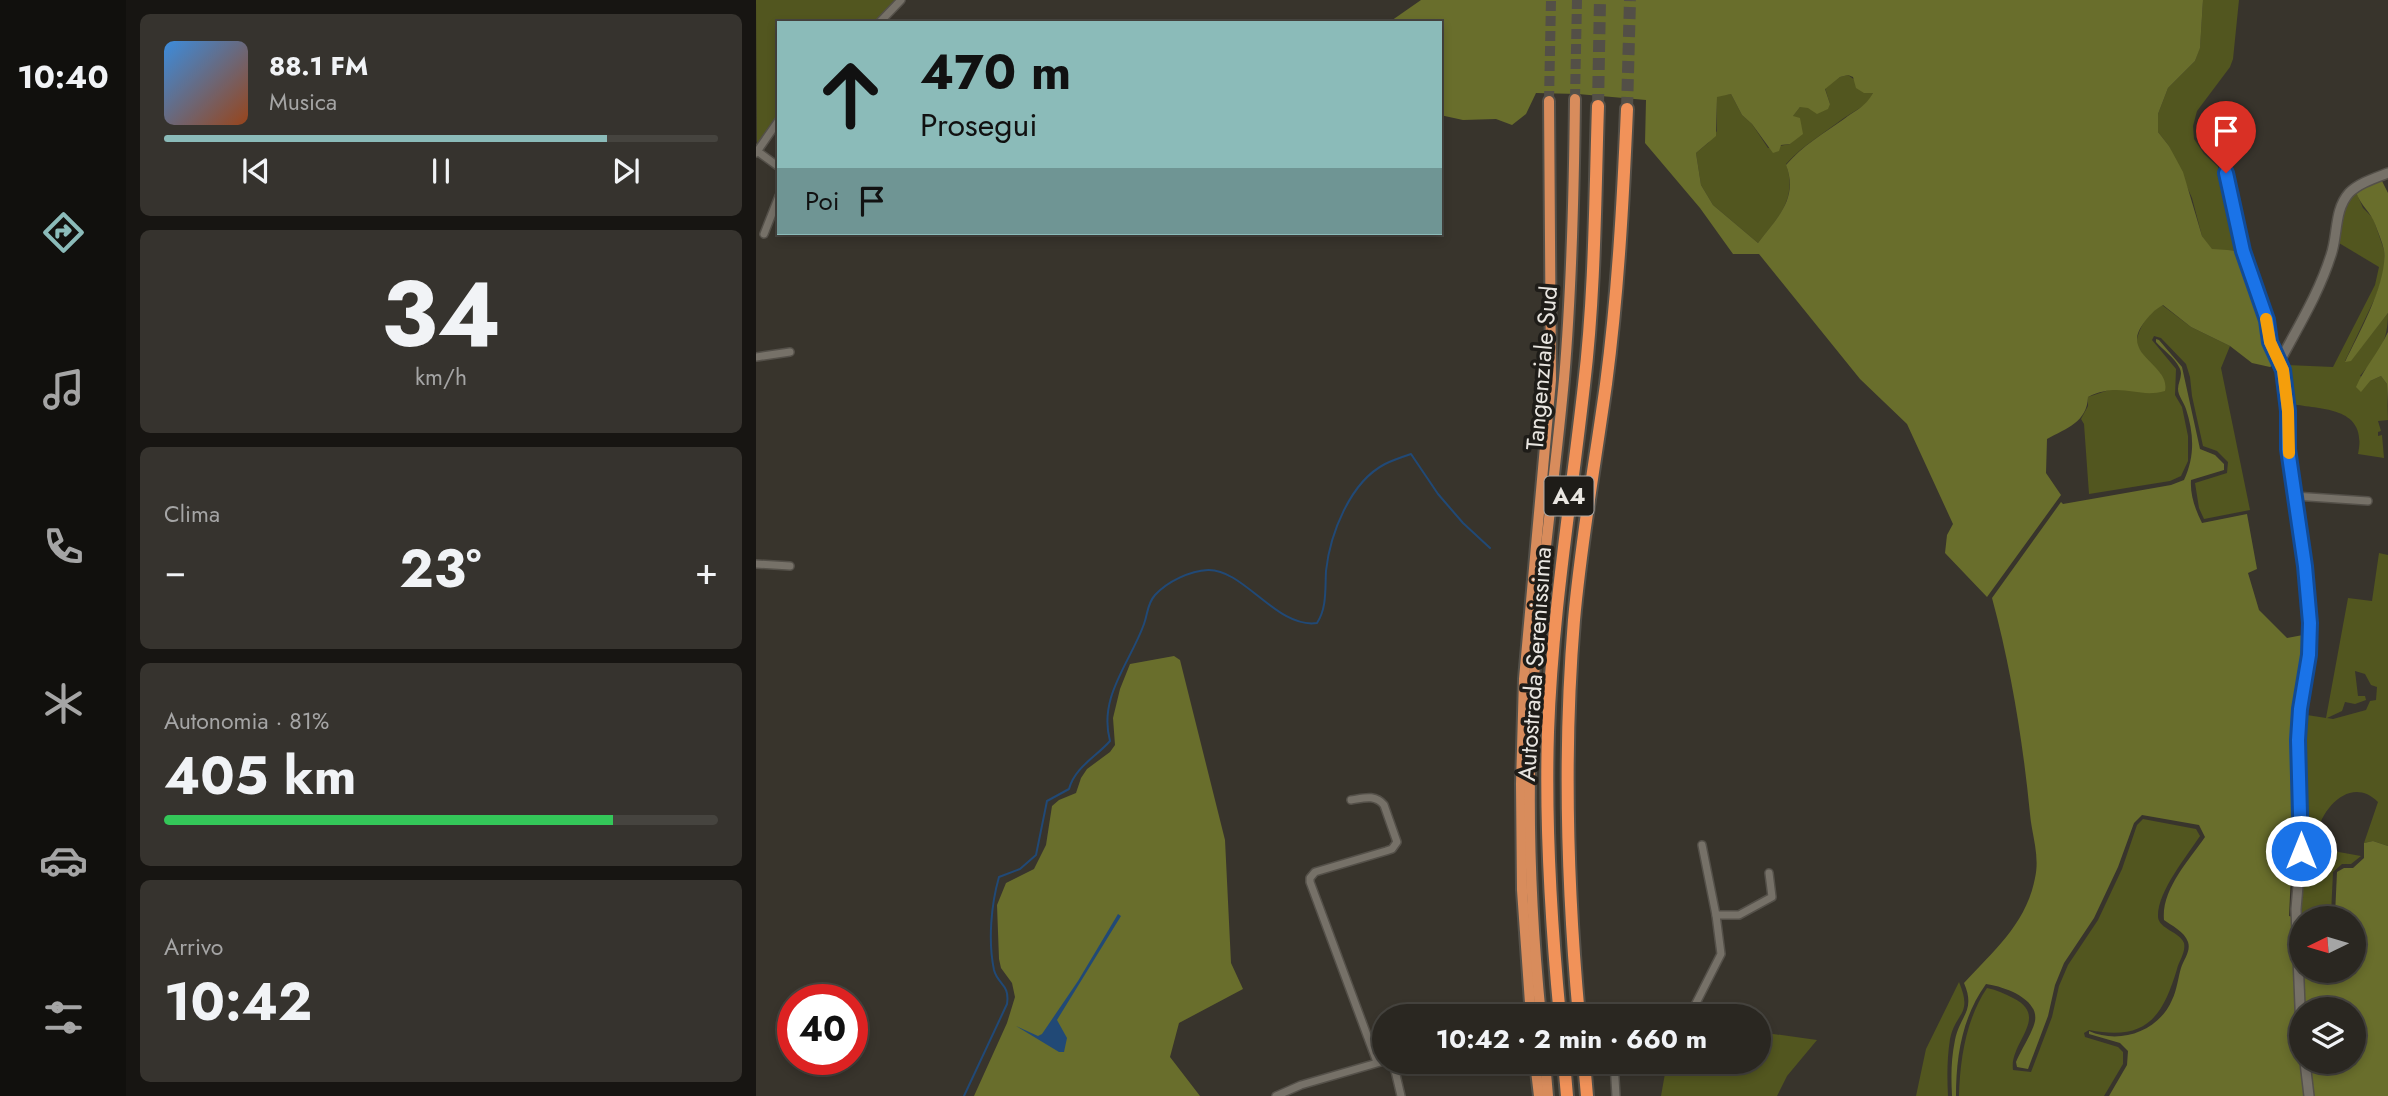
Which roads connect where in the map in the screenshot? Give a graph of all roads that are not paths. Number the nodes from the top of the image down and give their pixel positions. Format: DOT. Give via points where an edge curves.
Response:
graph roads {
  1 [pos="901,0"];
  2 [pos="881,21"];
  3 [pos="1575,99"];
  4 [pos="1549,101"];
  5 [pos="1598,106"];
  6 [pos="1627,109"];
  7 [pos="777,123"];
  8 [pos="757,152"];
  9 [pos="777,166"];
  10 [pos="2226,173"];
  11 [pos="2388,173"];
  12 [pos="777,201"];
  13 [pos="764,234"];
  14 [pos="790,352"];
  15 [pos="756,357"];
  16 [pos="2280,366"];
  17 [pos="2294,496"];
  18 [pos="2368,501"];
  19 [pos="756,564"];
  20 [pos="790,566"];
  21 [pos="1351,800"];
  22 [pos="1702,845"];
  23 [pos="1769,873"];
  24 [pos="1716,915"];
  25 [pos="2300,997"];
  26 [pos="1530,1004"];
  27 [pos="1540,1004"];
  28 [pos="1559,1004"];
  29 [pos="1578,1004"];
  30 [pos="1696,1004"];
  31 [pos="1372,1038"];
  32 [pos="1372,1064"];
  33 [pos="1396,1074"];
  34 [pos="1536,1074"];
  35 [pos="1546,1074"];
  36 [pos="1565,1074"];
  37 [pos="1585,1074"];
  38 [pos="1615,1074"];
  39 [pos="2306,1074"];
  40 [pos="1276,1096"];
  41 [pos="1401,1096"];
  42 [pos="1539,1096"];
  43 [pos="1548,1096"];
  44 [pos="1567,1096"];
  45 [pos="1587,1096"];
  46 [pos="1616,1096"];
  47 [pos="2309,1096"];
  1 -- 2 [label="street"];
  3 -- 27 [label="highway, Tangenziale Sud" via="1570,306 1533,693 1531,890"];
  4 -- 26 [label="highway, Tangenziale Sud" via="1551,380 1524,679 1521,784"];
  5 -- 28 [label="highway, Autostrada Serenissima / A4" via="1592,295 1560,565 1548,731 1550,887"];
  6 -- 29 [label="highway, Autostrada Serenissima / A4" via="1616,296 1579,567 1571,678 1569,887"];
  7 -- 8 [label="street"];
  8 -- 9 [label="street"];
  10 -- 16 [label="street" via="2243,251"];
  11 -- 16 [label="street" via="2356,187 2344,200 2318,290"];
  12 -- 13 [label="street"];
  14 -- 15 [label="street"];
  16 -- 17 [label="street" via="2287,398"];
  17 -- 18 [label="street"];
  17 -- 25 [label="street" via="2310,623 2298,740"];
  19 -- 20 [label="street"];
  21 -- 31 [label="street" via="1372,797 1381,801 1396,842 1392,849 1315,872 1310,882"];
  22 -- 24 [label="street"];
  23 -- 24 [label="street" via="1772,897 1739,915"];
  24 -- 30 [label="street" via="1721,954"];
  32 -- 40 [label="street"];
  33 -- 41 [label="street"];
  34 -- 42 [label="highway"];
  35 -- 43 [label="highway"];
  36 -- 44 [label="highway"];
  37 -- 45 [label="highway"];
  38 -- 46 [label="street"];
  39 -- 47 [label="street"];
}
